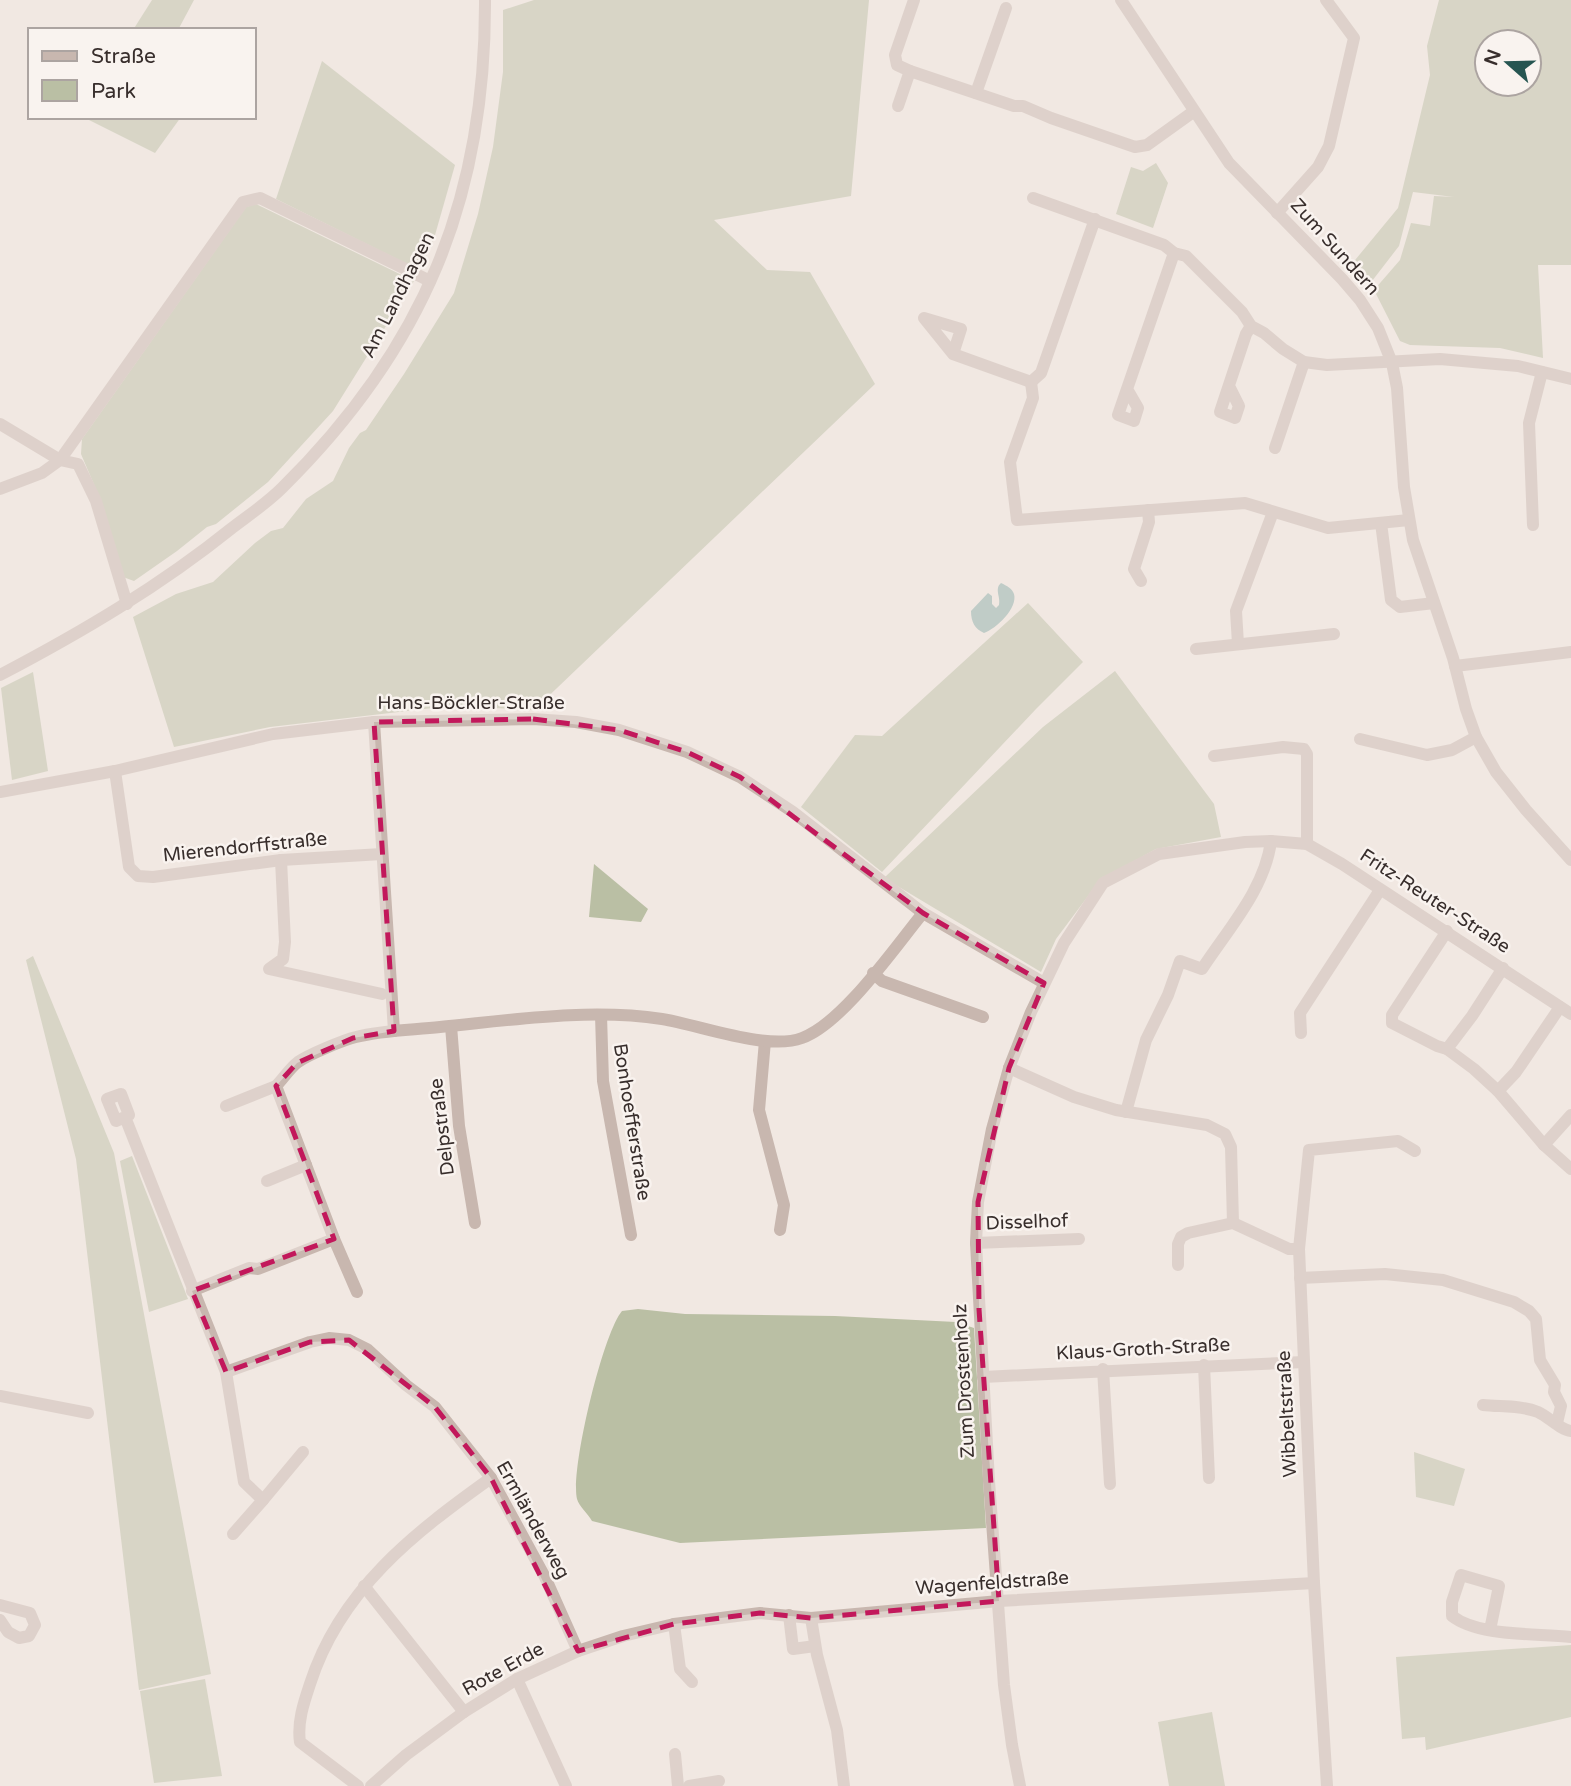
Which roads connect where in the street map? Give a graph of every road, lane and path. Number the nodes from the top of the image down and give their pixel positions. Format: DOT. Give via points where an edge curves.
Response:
graph roads {
  1 [pos="485,0"];
  2 [pos="914,0"];
  3 [pos="1121,0"];
  4 [pos="1326,0"];
  5 [pos="1006,8"];
  6 [pos="911,71"];
  7 [pos="976,93"];
  8 [pos="898,106"];
  9 [pos="1193,112"];
  10 [pos="1033,198"];
  11 [pos="1277,213"];
  12 [pos="1095,219"];
  13 [pos="1174,253"];
  14 [pos="430,281"];
  15 [pos="1251,326"];
  16 [pos="953,354"];
  17 [pos="1304,362"];
  18 [pos="1392,363"];
  19 [pos="1542,372"];
  20 [pos="1571,379"];
  21 [pos="1031,382"];
  22 [pos="1229,386"];
  23 [pos="1127,389"];
  24 [pos="0,424"];
  25 [pos="1275,448"];
  26 [pos="60,460"];
  27 [pos="0,489"];
  28 [pos="1148,510"];
  29 [pos="1273,512"];
  30 [pos="1409,520"];
  31 [pos="1381,523"];
  32 [pos="1533,525"];
  33 [pos="1141,581"];
  34 [pos="1434,603"];
  35 [pos="127,604"];
  36 [pos="1335,634"];
  37 [pos="1238,644"];
  38 [pos="1196,649"];
  39 [pos="1571,652"];
  40 [pos="1455,666"];
  41 [pos="0,675"];
  42 [pos="374,722"];
  43 [pos="1476,737"];
  44 [pos="1360,739"];
  45 [pos="1214,756"];
  46 [pos="115,771"];
  47 [pos="0,792"];
  48 [pos="1271,841"];
  49 [pos="1307,844"];
  50 [pos="382,854"];
  51 [pos="282,860"];
  52 [pos="1571,860"];
  53 [pos="1380,890"];
  54 [pos="923,913"];
  55 [pos="1447,931"];
  56 [pos="1503,968"];
  57 [pos="873,973"];
  58 [pos="1044,983"];
  59 [pos="382,994"];
  60 [pos="1566,1010"];
  61 [pos="601,1015"];
  62 [pos="983,1017"];
  63 [pos="451,1026"];
  64 [pos="394,1031"];
  65 [pos="1301,1033"];
  66 [pos="765,1041"];
  67 [pos="1447,1049"];
  68 [pos="1009,1068"];
  69 [pos="276,1086"];
  70 [pos="1498,1091"];
  71 [pos="226,1106"];
  72 [pos="1126,1112"];
  73 [pos="1571,1115"];
  74 [pos="125,1117"];
  75 [pos="1544,1145"];
  76 [pos="1415,1151"];
  77 [pos="306,1165"];
  78 [pos="1571,1169"];
  79 [pos="267,1181"];
  80 [pos="475,1223"];
  81 [pos="1233,1223"];
  82 [pos="780,1230"];
  83 [pos="631,1235"];
  84 [pos="334,1239"];
  85 [pos="1079,1239"];
  86 [pos="976,1243"];
  87 [pos="1298,1249"];
  88 [pos="1178,1265"];
  89 [pos="1300,1278"];
  90 [pos="192,1291"];
  91 [pos="357,1292"];
  92 [pos="1304,1362"];
  93 [pos="1204,1365"];
  94 [pos="1104,1369"];
  95 [pos="226,1372"];
  96 [pos="983,1377"];
  97 [pos="1554,1392"];
  98 [pos="0,1396"];
  99 [pos="1483,1405"];
  100 [pos="1538,1412"];
  101 [pos="88,1413"];
  102 [pos="1557,1423"];
  103 [pos="1571,1432"];
  104 [pos="303,1452"];
  105 [pos="491,1478"];
  106 [pos="1209,1478"];
  107 [pos="1110,1484"];
  108 [pos="263,1500"];
  109 [pos="233,1534"];
  110 [pos="1314,1583"];
  111 [pos="364,1586"];
  112 [pos="999,1601"];
  113 [pos="0,1605"];
  114 [pos="789,1615"];
  115 [pos="811,1618"];
  116 [pos="0,1620"];
  117 [pos="674,1624"];
  118 [pos="1490,1630"];
  119 [pos="1571,1637"];
  120 [pos="816,1646"];
  121 [pos="578,1651"];
  122 [pos="517,1679"];
  123 [pos="692,1682"];
  124 [pos="464,1712"];
  125 [pos="675,1754"];
  126 [pos="719,1781"];
  127 [pos="358,1786"];
  128 [pos="371,1786"];
  129 [pos="566,1786"];
  130 [pos="678,1786"];
  131 [pos="688,1786"];
  132 [pos="844,1786"];
  133 [pos="1020,1786"];
  134 [pos="1327,1786"];
  1 -- 14 [label="street, Am Landhagen" via="477,131 465,188"];
  2 -- 6 [label="street" via="895,55 897,65"];
  3 -- 9 [label="street, Zum Sundern"];
  4 -- 11 [label="street" via="1354,37 1351,51 1329,146 1318,167"];
  5 -- 7 [label="street"];
  6 -- 7 [label="street"];
  6 -- 8 [label="street"];
  7 -- 9 [label="street" via="1135,147 1147,145"];
  9 -- 11 [label="street, Zum Sundern" via="1229,163"];
  10 -- 12 [label="street"];
  11 -- 18 [label="street, Zum Sundern" via="1360,300"];
  12 -- 13 [label="street" via="1164,244"];
  12 -- 21 [label="street" via="1041,373"];
  13 -- 15 [label="street" via="1186,256"];
  13 -- 23 [label="street"];
  14 -- 26 [label="street" via="260,198 243,202"];
  14 -- 35 [label="street, Am Landhagen" via="387,363 344,421 280,490"];
  15 -- 17 [label="street"];
  15 -- 22 [label="street"];
  16 -- 21 [label="street"];
  17 -- 18 [label="street"];
  17 -- 25 [label="street"];
  18 -- 19 [label="street" via="1440,359"];
  18 -- 30 [label="street, Zum Sundern"];
  19 -- 20 [label="street"];
  19 -- 32 [label="street" via="1529,423"];
  21 -- 28 [label="street" via="1033,398 1010,462 1017,520"];
  24 -- 26 [label="street"];
  26 -- 27 [label="street" via="43,473"];
  26 -- 35 [label="street" via="78,464 96,501"];
  28 -- 29 [label="street" via="1245,503"];
  28 -- 33 [label="street" via="1149,522 1134,569"];
  29 -- 31 [label="street" via="1328,528"];
  29 -- 37 [label="street" via="1236,611"];
  30 -- 31 [label="street"];
  30 -- 34 [label="street, Zum Sundern"];
  31 -- 34 [label="street" via="1391,600 1401,607"];
  34 -- 40 [label="street, Zum Sundern"];
  35 -- 41 [label="street, Am Landhagen"];
  36 -- 37 [label="street"];
  37 -- 38 [label="street"];
  39 -- 40 [label="street"];
  40 -- 43 [label="street, Zum Sundern"];
  42 -- 46 [label="street, Hans-Böckler-Straße" via="272,734"];
  42 -- 50 [label="street"];
  42 -- 54 [label="street, Hans-Böckler-Straße" via="576,722 680,749 740,777 788,809"];
  43 -- 44 [label="street" via="1452,750 1427,755"];
  43 -- 52 [label="street, Zum Sundern" via="1518,801"];
  45 -- 49 [label="street" via="1283,747 1304,749"];
  46 -- 47 [label="street, Hans-Böckler-Straße"];
  46 -- 51 [label="street, Mierendorffstraße" via="128,867 138,877"];
  48 -- 49 [label="street, Fritz-Reuter-Straße"];
  48 -- 58 [label="street, Fritz-Reuter-Straße" via="1160,853 1103,883"];
  48 -- 72 [label="street" via="1262,878 1202,969 1180,961 1146,1040"];
  49 -- 53 [label="street, Fritz-Reuter-Straße"];
  50 -- 51 [label="street, Mierendorffstraße"];
  50 -- 64 [label="street"];
  51 -- 59 [label="street" via="283,959 269,970"];
  53 -- 55 [label="street, Fritz-Reuter-Straße"];
  53 -- 65 [label="street" via="1300,1013"];
  54 -- 57 [label="street"];
  54 -- 58 [label="street, Hans-Böckler-Straße"];
  55 -- 56 [label="street, Fritz-Reuter-Straße"];
  55 -- 67 [label="street" via="1391,1020 1394,1026"];
  56 -- 60 [label="street, Fritz-Reuter-Straße"];
  56 -- 67 [label="street"];
  57 -- 62 [label="street" via="882,981"];
  57 -- 66 [label="street" via="822,1027 790,1042"];
  58 -- 68 [label="street, Zum Drostenholz"];
  60 -- 70 [label="street"];
  61 -- 63 [label="street"];
  61 -- 66 [label="street" via="661,1019"];
  61 -- 83 [label="street, Bonhoefferstraße" via="603,1082"];
  63 -- 64 [label="street"];
  63 -- 80 [label="street, Delpstraße" via="459,1126"];
  64 -- 69 [label="street" via="354,1038 297,1063"];
  66 -- 82 [label="street" via="759,1110 784,1205"];
  67 -- 70 [label="street"];
  68 -- 72 [label="street" via="1074,1097"];
  68 -- 86 [label="street, Zum Drostenholz" via="978,1202"];
  69 -- 71 [label="street"];
  69 -- 77 [label="street"];
  70 -- 75 [label="street"];
  72 -- 81 [label="street" via="1207,1125 1225,1133 1231,1147"];
  73 -- 75 [label="street"];
  74 -- 90 [label="street"];
  75 -- 78 [label="street"];
  76 -- 87 [label="street, Wibbeltstraße" via="1398,1141 1309,1150"];
  77 -- 79 [label="street"];
  77 -- 84 [label="street"];
  81 -- 87 [label="street"];
  81 -- 88 [label="street" via="1181,1237"];
  84 -- 90 [label="street"];
  84 -- 91 [label="street"];
  85 -- 86 [label="street, Disselhof"];
  86 -- 96 [label="street, Zum Drostenholz"];
  87 -- 89 [label="street, Wibbeltstraße"];
  89 -- 92 [label="street, Wibbeltstraße"];
  89 -- 97 [label="street" via="1385,1274 1443,1280 1514,1302 1536,1319 1540,1360 1555,1385"];
  90 -- 95 [label="street"];
  92 -- 93 [label="street, Klaus-Groth-Straße"];
  92 -- 110 [label="street, Wibbeltstraße"];
  93 -- 94 [label="street, Klaus-Groth-Straße"];
  93 -- 106 [label="street"];
  94 -- 96 [label="street, Klaus-Groth-Straße"];
  94 -- 107 [label="street"];
  95 -- 105 [label="street, Ermländerweg" via="310,1342 349,1340 367,1349 436,1407"];
  95 -- 108 [label="street" via="244,1482"];
  96 -- 112 [label="street, Zum Drostenholz"];
  97 -- 100 [label="street"];
  97 -- 102 [label="street" via="1561,1406"];
  98 -- 101 [label="street"];
  99 -- 100 [label="street"];
  100 -- 102 [label="street"];
  102 -- 103 [label="street"];
  104 -- 108 [label="street"];
  105 -- 111 [label="street" via="435,1518 387,1559"];
  105 -- 121 [label="street, Ermländerweg" via="545,1577"];
  108 -- 109 [label="street"];
  110 -- 112 [label="street, Wagenfeldstraße"];
  110 -- 134 [label="street, Wibbeltstraße"];
  111 -- 124 [label="street"];
  111 -- 127 [label="street" via="328,1639 307,1691 299,1731 300,1742"];
  112 -- 115 [label="street, Wagenfeldstraße"];
  112 -- 133 [label="street, Zum Drostenholz" via="1007,1715"];
  113 -- 116 [label="street" via="30,1613 35,1625 29,1636 19,1638"];
  114 -- 115 [label="street, Wagenfeldstraße"];
  114 -- 117 [label="street, Wagenfeldstraße" via="760,1613"];
  114 -- 120 [label="street" via="793,1649"];
  115 -- 120 [label="street"];
  117 -- 121 [label="street, Rote Erde"];
  117 -- 123 [label="street" via="680,1669"];
  118 -- 118 [label="street" via="1452,1616 1461,1575 1499,1587"];
  118 -- 119 [label="street"];
  120 -- 132 [label="street"];
  121 -- 122 [label="street, Rote Erde"];
  122 -- 124 [label="street, Rote Erde"];
  122 -- 129 [label="street"];
  124 -- 128 [label="street, Rote Erde"];
  125 -- 130 [label="street"];
  126 -- 131 [label="street"];
}
